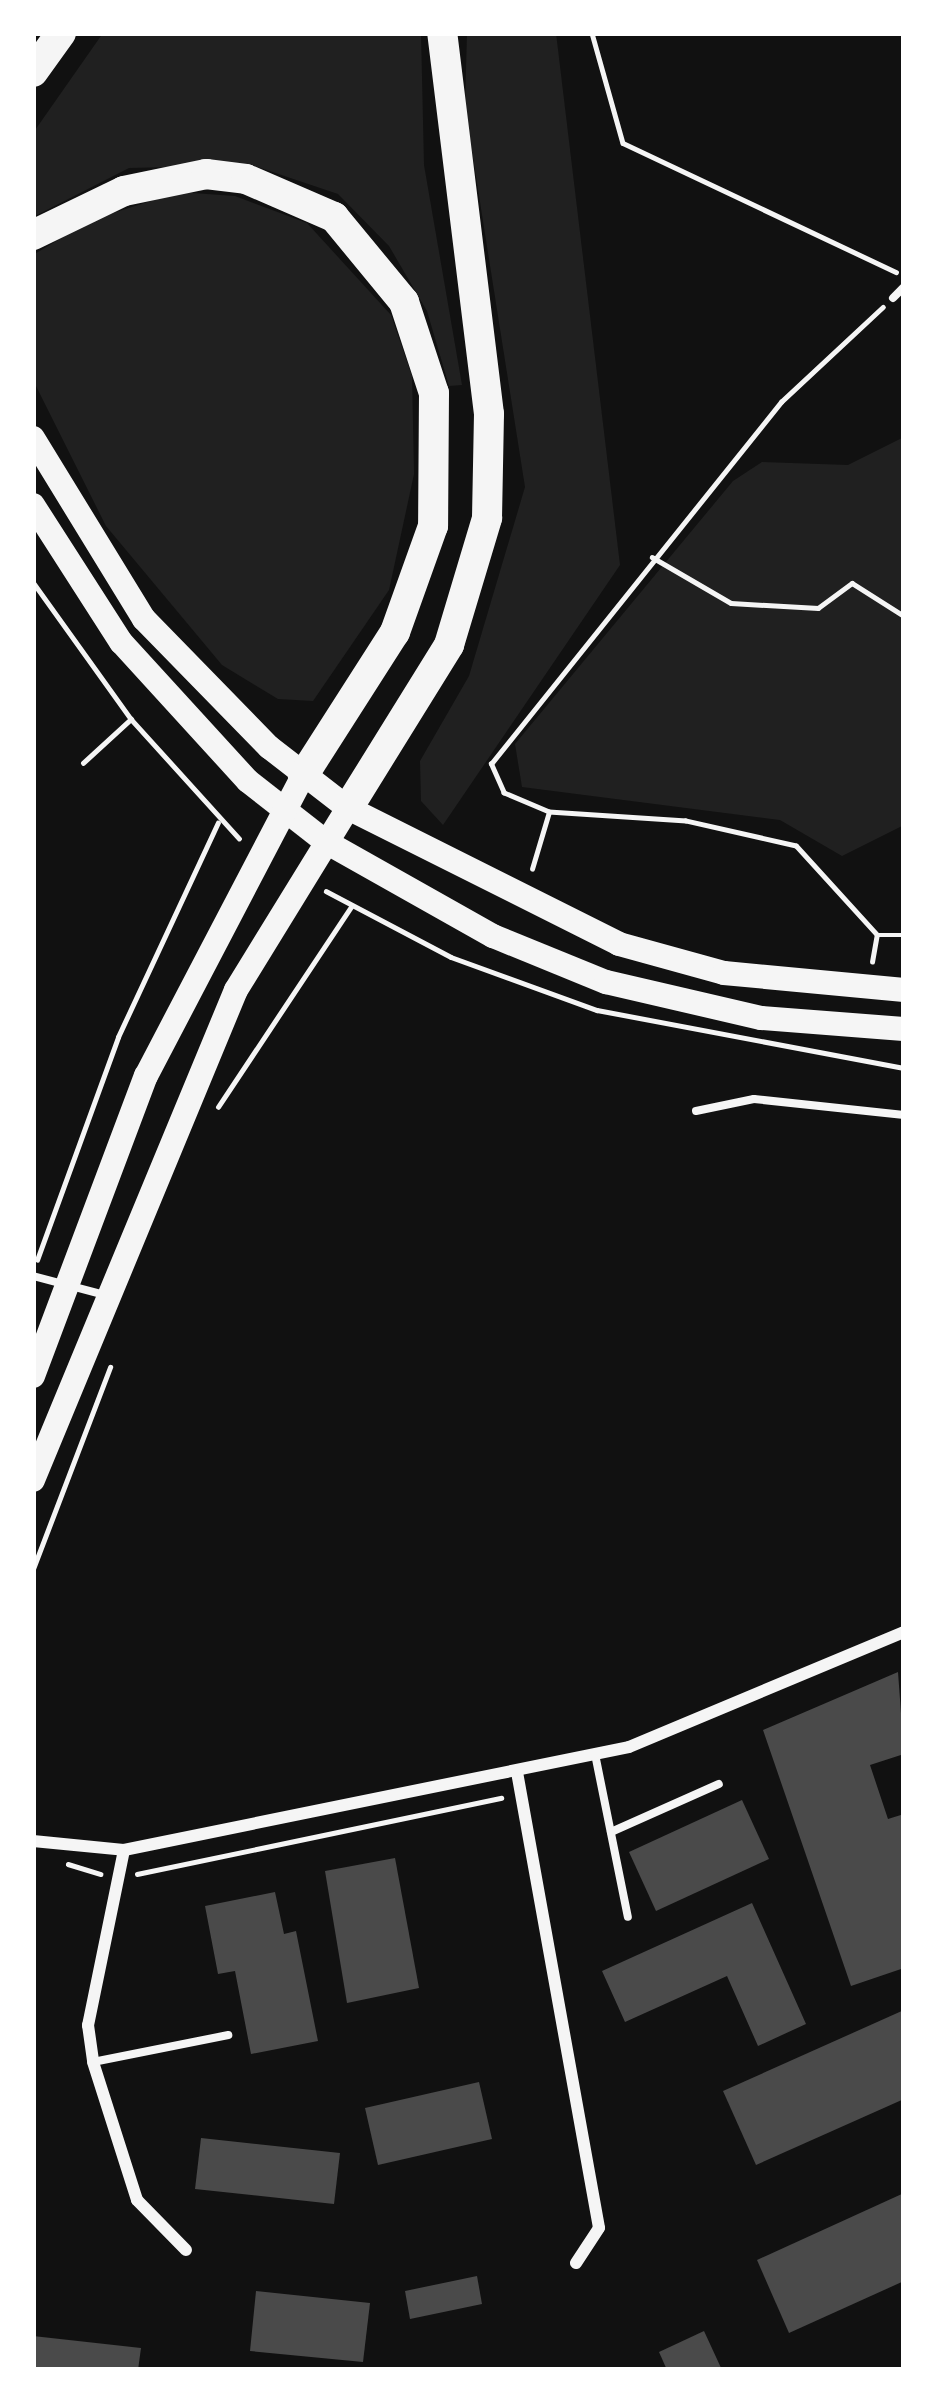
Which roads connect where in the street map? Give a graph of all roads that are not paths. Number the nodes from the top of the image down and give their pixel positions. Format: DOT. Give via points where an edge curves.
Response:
graph roads {
  1 [pos="61,33"];
  2 [pos="442,33"];
  3 [pos="33,72"];
  4 [pos="33,235"];
  5 [pos="904,287"];
  6 [pos="893,298"];
  7 [pos="33,438"];
  8 [pos="33,505"];
  9 [pos="303,776"];
  10 [pos="348,808"];
  11 [pos="281,811"];
  12 [pos="326,842"];
  13 [pos="904,990"];
  14 [pos="904,1029"];
  15 [pos="696,1112"];
  16 [pos="904,1114"];
  17 [pos="33,1274"];
  18 [pos="63,1284"];
  19 [pos="101,1294"];
  20 [pos="33,1376"];
  21 [pos="33,1480"];
  22 [pos="904,1622"];
  23 [pos="904,1632"];
  24 [pos="881,1633"];
  25 [pos="595,1754"];
  26 [pos="517,1772"];
  27 [pos="719,1784"];
  28 [pos="611,1832"];
  29 [pos="33,1840"];
  30 [pos="124,1850"];
  31 [pos="628,1917"];
  32 [pos="229,2036"];
  33 [pos="93,2062"];
  34 [pos="186,2250"];
  35 [pos="576,2263"];
  1 -- 3 [label="highway"];
  2 -- 10 [label="highway" via="489,414 487,518 449,645"];
  4 -- 9 [label="highway" via="171,178 246,179 334,217 404,302 434,393 433,526 395,632"];
  5 -- 6 [label="lane"];
  7 -- 9 [label="main road" via="132,604"];
  8 -- 11 [label="main road" via="121,642"];
  9 -- 10 [label="main road"];
  9 -- 11 [label="main road"];
  10 -- 12 [label="main road"];
  10 -- 13 [label="main road" via="517,901 686,964"];
  11 -- 12 [label="main road"];
  11 -- 18 [label="main road" via="146,1076"];
  12 -- 14 [label="main road" via="493,936 606,982 761,1018"];
  12 -- 19 [label="main road" via="236,990"];
  15 -- 16 [label="lane" via="754,1099"];
  17 -- 18 [label="lane"];
  18 -- 19 [label="lane"];
  18 -- 20 [label="main road"];
  19 -- 21 [label="main road"];
  22 -- 24 [label="street"];
  23 -- 24 [label="street"];
  24 -- 25 [label="street"];
  25 -- 26 [label="street"];
  25 -- 28 [label="lane"];
  26 -- 30 [label="street"];
  26 -- 35 [label="street" via="599,2228"];
  27 -- 28 [label="lane"];
  28 -- 31 [label="lane"];
  29 -- 30 [label="street"];
  30 -- 33 [label="street" via="88,2025"];
  32 -- 33 [label="lane"];
  33 -- 34 [label="street" via="137,2200"];
}
